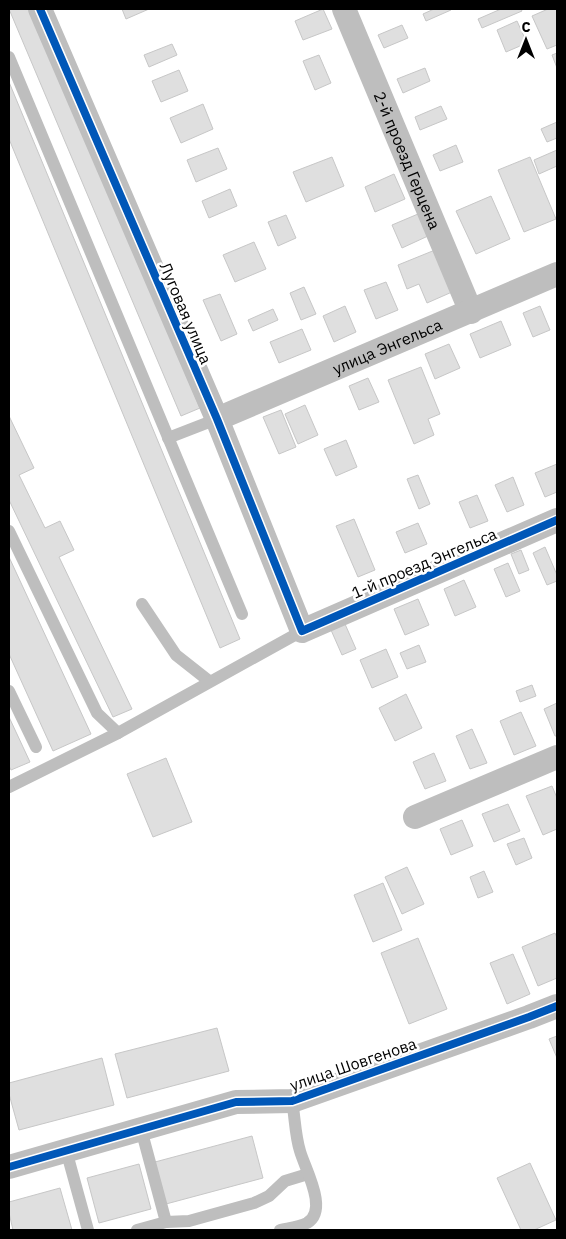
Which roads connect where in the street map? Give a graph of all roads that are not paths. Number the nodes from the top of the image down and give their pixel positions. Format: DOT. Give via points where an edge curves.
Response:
graph roads {
  1 [pos="40,9"];
  2 [pos="344,9"];
  3 [pos="9,57"];
  4 [pos="557,274"];
  5 [pos="471,312"];
  6 [pos="217,419"];
  7 [pos="168,438"];
  8 [pos="557,520"];
  9 [pos="9,531"];
  10 [pos="142,604"];
  11 [pos="242,614"];
  12 [pos="302,631"];
  13 [pos="209,681"];
  14 [pos="9,691"];
  15 [pos="118,733"];
  16 [pos="36,747"];
  17 [pos="557,757"];
  18 [pos="9,787"];
  19 [pos="415,817"];
  20 [pos="557,1006"];
  21 [pos="292,1101"];
  22 [pos="141,1129"];
  23 [pos="66,1150"];
  24 [pos="9,1167"];
  25 [pos="308,1174"];
  26 [pos="166,1222"];
  27 [pos="88,1230"];
  28 [pos="138,1230"];
  29 [pos="280,1230"];
  1 -- 6 [label="street, Луговая улица"];
  2 -- 5 [label="street, 2-й проезд Герцена"];
  3 -- 7 [label="lane"];
  4 -- 5 [label="street, улица Энгельса"];
  5 -- 6 [label="street, улица Энгельса"];
  6 -- 7 [label="lane"];
  6 -- 12 [label="street, Луговая улица"];
  7 -- 11 [label="lane"];
  8 -- 12 [label="street, 1-й проезд Энгельса"];
  9 -- 15 [label="lane" via="97,713"];
  10 -- 13 [label="lane" via="176,655"];
  12 -- 13 [label="lane"];
  13 -- 15 [label="lane"];
  14 -- 16 [label="lane"];
  15 -- 18 [label="lane"];
  17 -- 19 [label="street"];
  20 -- 21 [label="street, улица Шовгенова"];
  21 -- 22 [label="street, улица Шовгенова" via="236,1102"];
  21 -- 25 [label="lane" via="299,1150"];
  22 -- 23 [label="street, улица Шовгенова"];
  22 -- 26 [label="lane"];
  23 -- 24 [label="street, улица Шовгенова"];
  23 -- 27 [label="lane"];
  25 -- 26 [label="lane" via="285,1181 269,1196 254,1203 189,1221"];
  25 -- 29 [label="lane" via="316,1195 314,1215 299,1226"];
  26 -- 28 [label="lane"];
}
